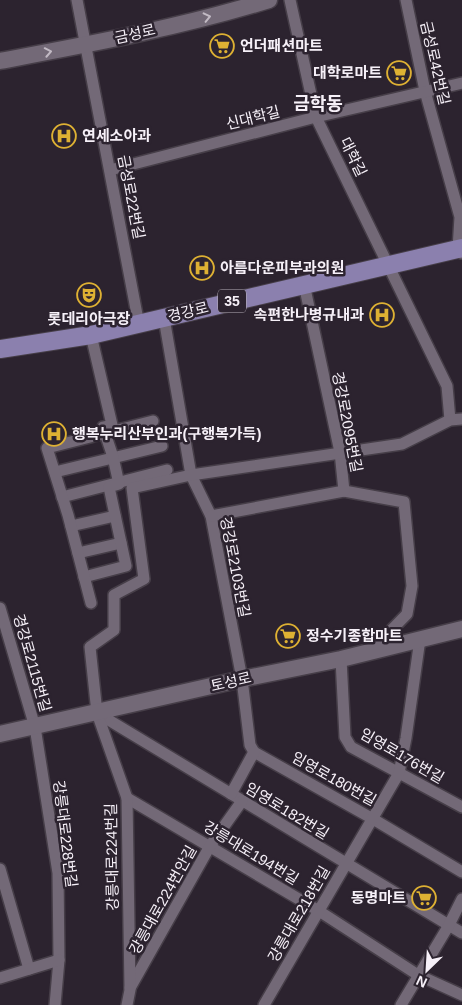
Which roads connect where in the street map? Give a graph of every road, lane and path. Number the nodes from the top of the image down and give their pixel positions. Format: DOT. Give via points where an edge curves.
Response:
graph roads {
  1 [pos="78,0"];
  2 [pos="269,0"];
  3 [pos="290,0"];
  4 [pos="406,0"];
  5 [pos="234,5"];
  6 [pos="87,45"];
  7 [pos="0,62"];
  8 [pos="462,83"];
  9 [pos="424,91"];
  10 [pos="316,117"];
  11 [pos="110,170"];
  12 [pos="461,251"];
  13 [pos="389,265"];
  14 [pos="304,284"];
  15 [pos="164,318"];
  16 [pos="139,324"];
  17 [pos="91,335"];
  18 [pos="0,349"];
  19 [pos="456,419"];
  20 [pos="153,421"];
  21 [pos="105,433"];
  22 [pos="162,446"];
  23 [pos="340,452"];
  24 [pos="113,457"];
  25 [pos="167,470"];
  26 [pos="55,472"];
  27 [pos="191,475"];
  28 [pos="118,483"];
  29 [pos="344,491"];
  30 [pos="62,497"];
  31 [pos="115,516"];
  32 [pos="211,516"];
  33 [pos="71,526"];
  34 [pos="121,543"];
  35 [pos="78,553"];
  36 [pos="84,577"];
  37 [pos="91,604"];
  38 [pos="0,608"];
  39 [pos="462,629"];
  40 [pos="420,639"];
  41 [pos="372,650"];
  42 [pos="341,658"];
  43 [pos="242,679"];
  44 [pos="98,713"];
  45 [pos="35,727"];
  46 [pos="0,734"];
  47 [pos="254,752"];
  48 [pos="399,773"];
  49 [pos="231,794"];
  50 [pos="127,798"];
  51 [pos="242,801"];
  52 [pos="462,807"];
  53 [pos="373,819"];
  54 [pos="210,846"];
  55 [pos="346,864"];
  56 [pos="0,869"];
  57 [pos="462,872"];
  58 [pos="462,899"];
  59 [pos="318,911"];
  60 [pos="449,925"];
  61 [pos="462,933"];
  62 [pos="58,960"];
  63 [pos="29,969"];
  64 [pos="418,976"];
  65 [pos="0,978"];
  66 [pos="130,990"];
  67 [pos="462,995"];
  68 [pos="55,1005"];
  69 [pos="127,1005"];
  70 [pos="264,1005"];
  71 [pos="401,1005"];
  1 -- 6 [label="street, 금성로22번길"];
  2 -- 5 [label="street, 금성로"];
  3 -- 10 [label="street, 대학길"];
  4 -- 9 [label="street, 금성로42번길"];
  6 -- 5 [label="street, 금성로, one-way"];
  7 -- 6 [label="street, 금성로, one-way"];
  6 -- 11 [label="street, 금성로22번길"];
  8 -- 9 [label="street, 신대학길"];
  9 -- 10 [label="street, 신대학길"];
  9 -- 12 [label="street, 금성로42번길" via="460,217"];
  10 -- 11 [label="street, 신대학길"];
  10 -- 13 [label="street, 대학길"];
  11 -- 16 [label="street, 금성로22번길"];
  12 -- 13 [label="main road, 경강로 / 35"];
  13 -- 14 [label="main road, 경강로 / 35"];
  13 -- 19 [label="street, 대학길" via="448,386"];
  14 -- 15 [label="main road, 경강로 / 35"];
  14 -- 23 [label="street, 경강로2095번길"];
  15 -- 16 [label="main road, 경강로 / 35"];
  15 -- 27 [label="street, 경강로2103번길"];
  16 -- 17 [label="main road, 경강로 / 35"];
  17 -- 18 [label="main road, 경강로 / 35"];
  17 -- 21 [label="street" via="112,425 103,427"];
  19 -- 23 [label="street" via="402,444"];
  20 -- 21 [label="street"];
  21 -- 24 [label="street"];
  21 -- 26 [label="street" via="47,448"];
  22 -- 24 [label="street"];
  23 -- 27 [label="street"];
  23 -- 29 [label="street, 경강로2095번길"];
  24 -- 26 [label="street"];
  24 -- 28 [label="street"];
  25 -- 28 [label="street"];
  26 -- 30 [label="street"];
  27 -- 32 [label="street, 경강로2103번길"];
  27 -- 44 [label="street, 강릉대로224번길" via="132,488 144,579 114,595 114,630 90,647"];
  28 -- 30 [label="street"];
  28 -- 31 [label="street" via="109,487"];
  29 -- 32 [label="street, 경강로2095번길"];
  29 -- 41 [label="street" via="404,502 412,586 407,614"];
  30 -- 33 [label="street"];
  31 -- 33 [label="street"];
  31 -- 34 [label="street"];
  32 -- 43 [label="street, 경강로2103번길"];
  33 -- 35 [label="street"];
  34 -- 35 [label="street"];
  34 -- 36 [label="street" via="126,566"];
  35 -- 36 [label="street"];
  36 -- 37 [label="street"];
  38 -- 45 [label="street, 경강로2115번길"];
  39 -- 40 [label="street, 토성로"];
  40 -- 41 [label="street, 토성로"];
  40 -- 48 [label="street, 강릉대로218번길"];
  41 -- 42 [label="street, 토성로"];
  42 -- 43 [label="street, 토성로"];
  42 -- 48 [label="street, 임영로176번길" via="345,737 351,747"];
  43 -- 44 [label="street, 토성로"];
  43 -- 47 [label="street" via="250,745"];
  44 -- 45 [label="street, 토성로"];
  44 -- 49 [label="street, 임영로182번길"];
  44 -- 50 [label="street, 강릉대로224번길"];
  45 -- 46 [label="street, 토성로"];
  45 -- 62 [label="street, 강릉대로228번길" via="58,873"];
  47 -- 49 [label="street"];
  47 -- 53 [label="street, 임영로180번길"];
  48 -- 52 [label="street, 임영로176번길"];
  48 -- 53 [label="street, 강릉대로218번길"];
  49 -- 51 [label="street, 임영로182번길"];
  50 -- 54 [label="street, 강릉대로194번길"];
  50 -- 66 [label="street, 강릉대로224번길"];
  51 -- 54 [label="street, 강릉대로224번안길"];
  51 -- 55 [label="street, 임영로182번길"];
  53 -- 55 [label="street, 강릉대로218번길"];
  53 -- 57 [label="street, 임영로180번길"];
  54 -- 59 [label="street, 강릉대로194번길"];
  54 -- 66 [label="street, 강릉대로224번안길"];
  55 -- 59 [label="street, 강릉대로218번길"];
  55 -- 60 [label="street, 임영로182번길"];
  56 -- 63 [label="street"];
  58 -- 60 [label="street"];
  59 -- 64 [label="street, 강릉대로194번길"];
  59 -- 70 [label="street, 강릉대로218번길"];
  60 -- 61 [label="street, 임영로182번길"];
  60 -- 64 [label="street"];
  62 -- 63 [label="street"];
  62 -- 68 [label="street, 강릉대로228번길"];
  63 -- 65 [label="street"];
  64 -- 67 [label="street, 강릉대로194번길"];
  64 -- 71 [label="street"];
  66 -- 69 [label="street, 강릉대로224번길"];
}
